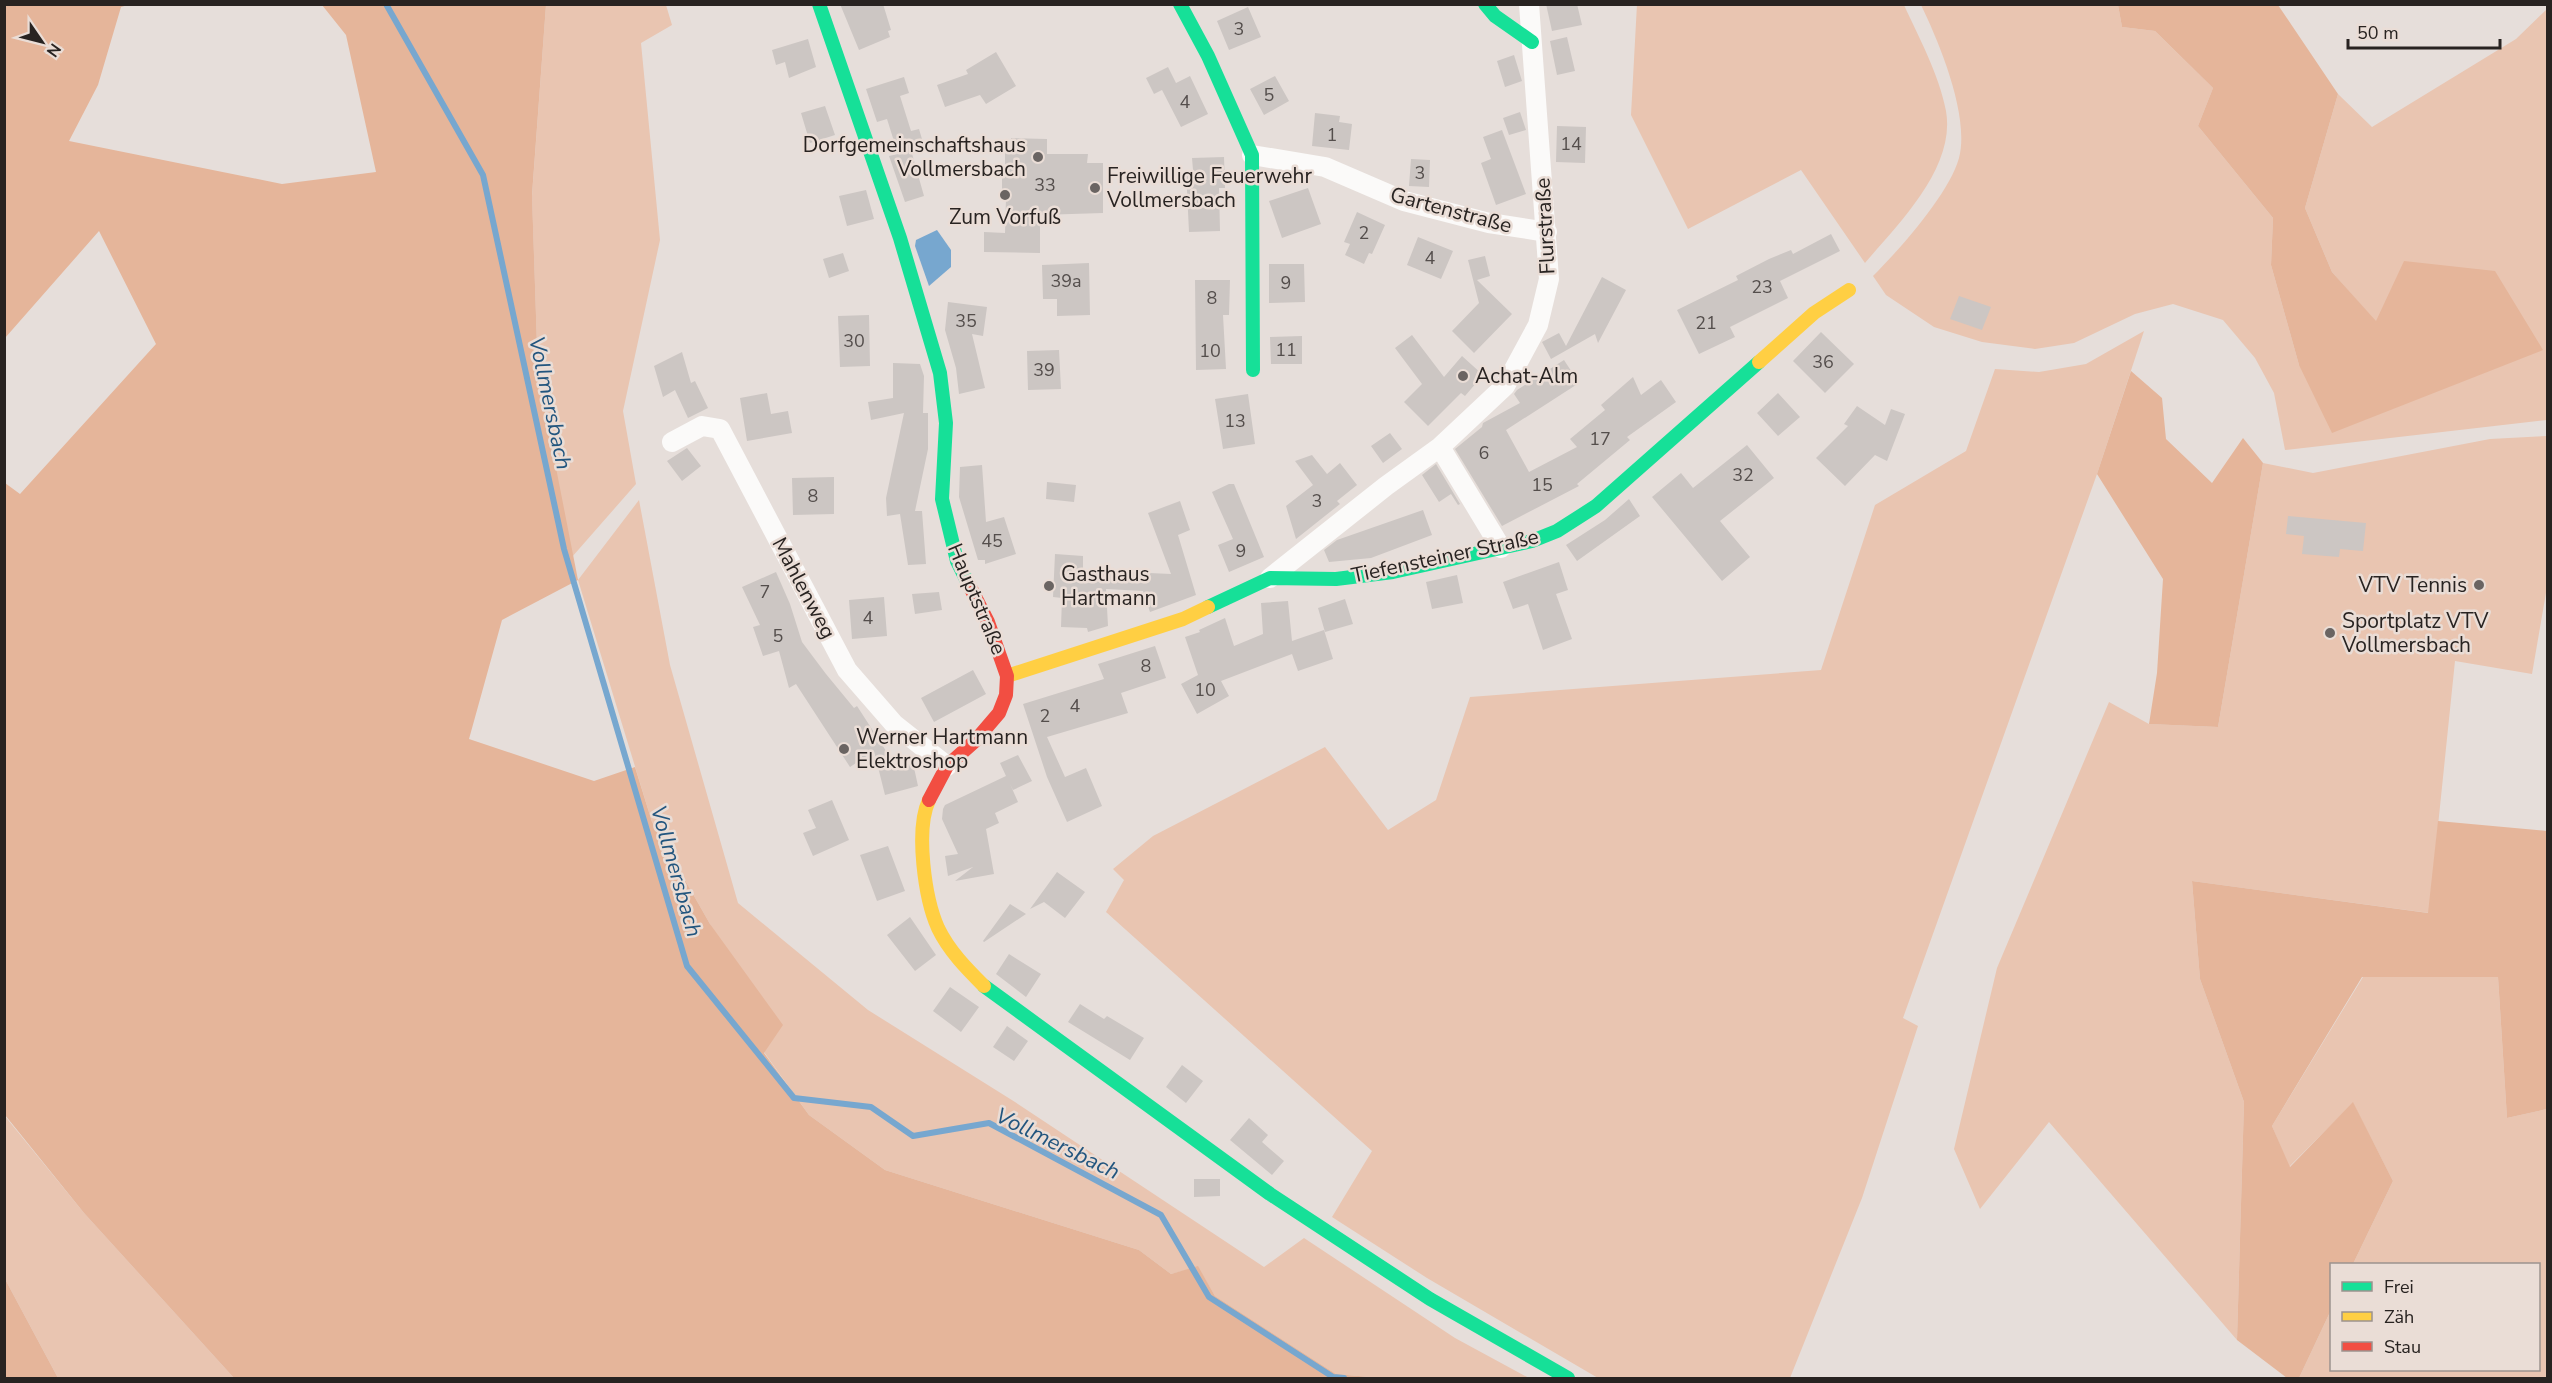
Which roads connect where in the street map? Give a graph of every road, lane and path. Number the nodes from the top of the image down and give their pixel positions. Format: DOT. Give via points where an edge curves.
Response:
graph roads {
  1 [pos="819,4"];
  2 [pos="1180,4"];
  3 [pos="1485,4"];
  4 [pos="1529,4"];
  5 [pos="1532,42"];
  6 [pos="1252,155"];
  7 [pos="1547,232"];
  8 [pos="1849,290"];
  9 [pos="1254,370"];
  10 [pos="672,442"];
  11 [pos="1440,447"];
  12 [pos="1502,548"];
  13 [pos="1270,578"];
  14 [pos="1007,676"];
  15 [pos="947,766"];
  16 [pos="1568,1378"];
  1 -- 14 [label="main road, Hauptstraße" via="900,238 940,373 946,423 942,499 957,561 988,622"];
  2 -- 6 [label="main road"];
  3 -- 5 [label="main road" via="1495,16"];
  4 -- 5 [label="street, Flurstraße"];
  5 -- 7 [label="street, Flurstraße"];
  6 -- 7 [label="street, Gartenstraße" via="1326,166 1404,201 1489,223"];
  6 -- 9 [label="main road"];
  7 -- 11 [label="street, Flurstraße" via="1549,279 1538,325 1505,386"];
  8 -- 12 [label="main road, Tiefensteiner Straße" via="1814,313 1596,506 1557,531"];
  10 -- 15 [label="street, Mahlenweg" via="702,426 720,429 847,670 894,724"];
  11 -- 12 [label="street"];
  11 -- 13 [label="street, Flurstraße"];
  12 -- 13 [label="main road, Tiefensteiner Straße" via="1336,579"];
  13 -- 14 [label="main road, Tiefensteiner Straße" via="1182,619"];
  14 -- 15 [label="main road, Hauptstraße" via="1006,695 999,713"];
  15 -- 16 [label="main road, Hauptstraße" via="927,804 923,833 925,882 938,928 957,958 987,990 1270,1194 1430,1299"];
}
